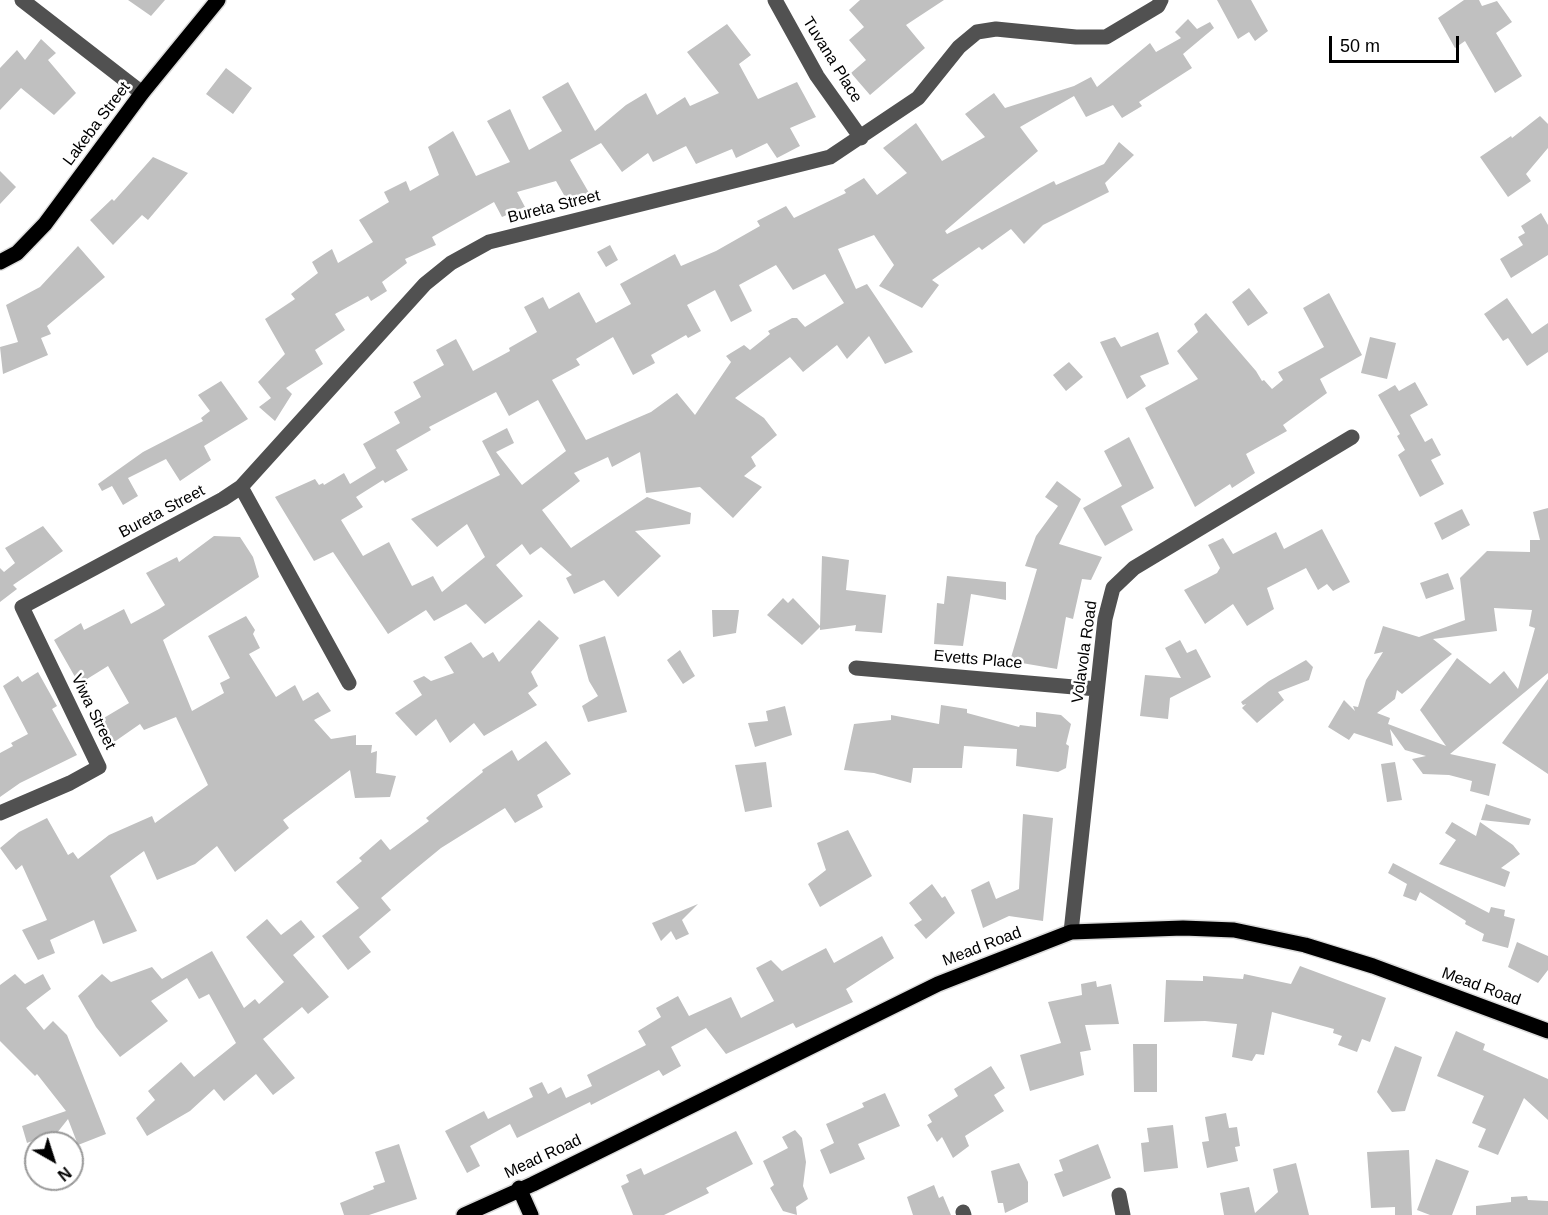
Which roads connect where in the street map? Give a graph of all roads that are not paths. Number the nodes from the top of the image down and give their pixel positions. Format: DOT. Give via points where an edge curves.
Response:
graph roads {
  1 [pos="22,0"];
  2 [pos="218,0"];
  3 [pos="775,0"];
  4 [pos="1161,0"];
  5 [pos="142,93"];
  6 [pos="861,138"];
  7 [pos="0,262"];
  8 [pos="1352,437"];
  9 [pos="241,487"];
  10 [pos="22,607"];
  11 [pos="856,668"];
  12 [pos="349,683"];
  13 [pos="1097,689"];
  14 [pos="0,813"];
  15 [pos="1071,932"];
  16 [pos="1548,1031"];
  17 [pos="519,1188"];
  18 [pos="1119,1195"];
  19 [pos="464,1215"];
  20 [pos="531,1215"];
  21 [pos="1123,1215"];
  1 -- 5 [label="street"];
  2 -- 5 [label="main road, Lakeba Street"];
  3 -- 6 [label="street, Tuvana Place" via="817,76"];
  4 -- 6 [label="street, Bureta Street" via="1158,6 1106,37 996,29 977,32 959,47 918,98"];
  5 -- 7 [label="main road, Lakeba Street" via="45,224 17,253"];
  6 -- 9 [label="street, Bureta Street" via="830,157 489,242 451,263 425,284"];
  8 -- 13 [label="street, Volavola Road" via="1134,568 1113,588 1105,619"];
  9 -- 10 [label="street, Bureta Street"];
  9 -- 12 [label="street"];
  10 -- 14 [label="street, Viwa Street" via="99,766"];
  11 -- 13 [label="street, Evetts Place"];
  13 -- 15 [label="street, Volavola Road"];
  15 -- 16 [label="main road, Mead Road" via="1234,930 1305,945 1373,966"];
  15 -- 17 [label="main road, Mead Road" via="938,984"];
  17 -- 19 [label="main road, Mead Road"];
  17 -- 20 [label="main road"];
  18 -- 21 [label="street"];
}
